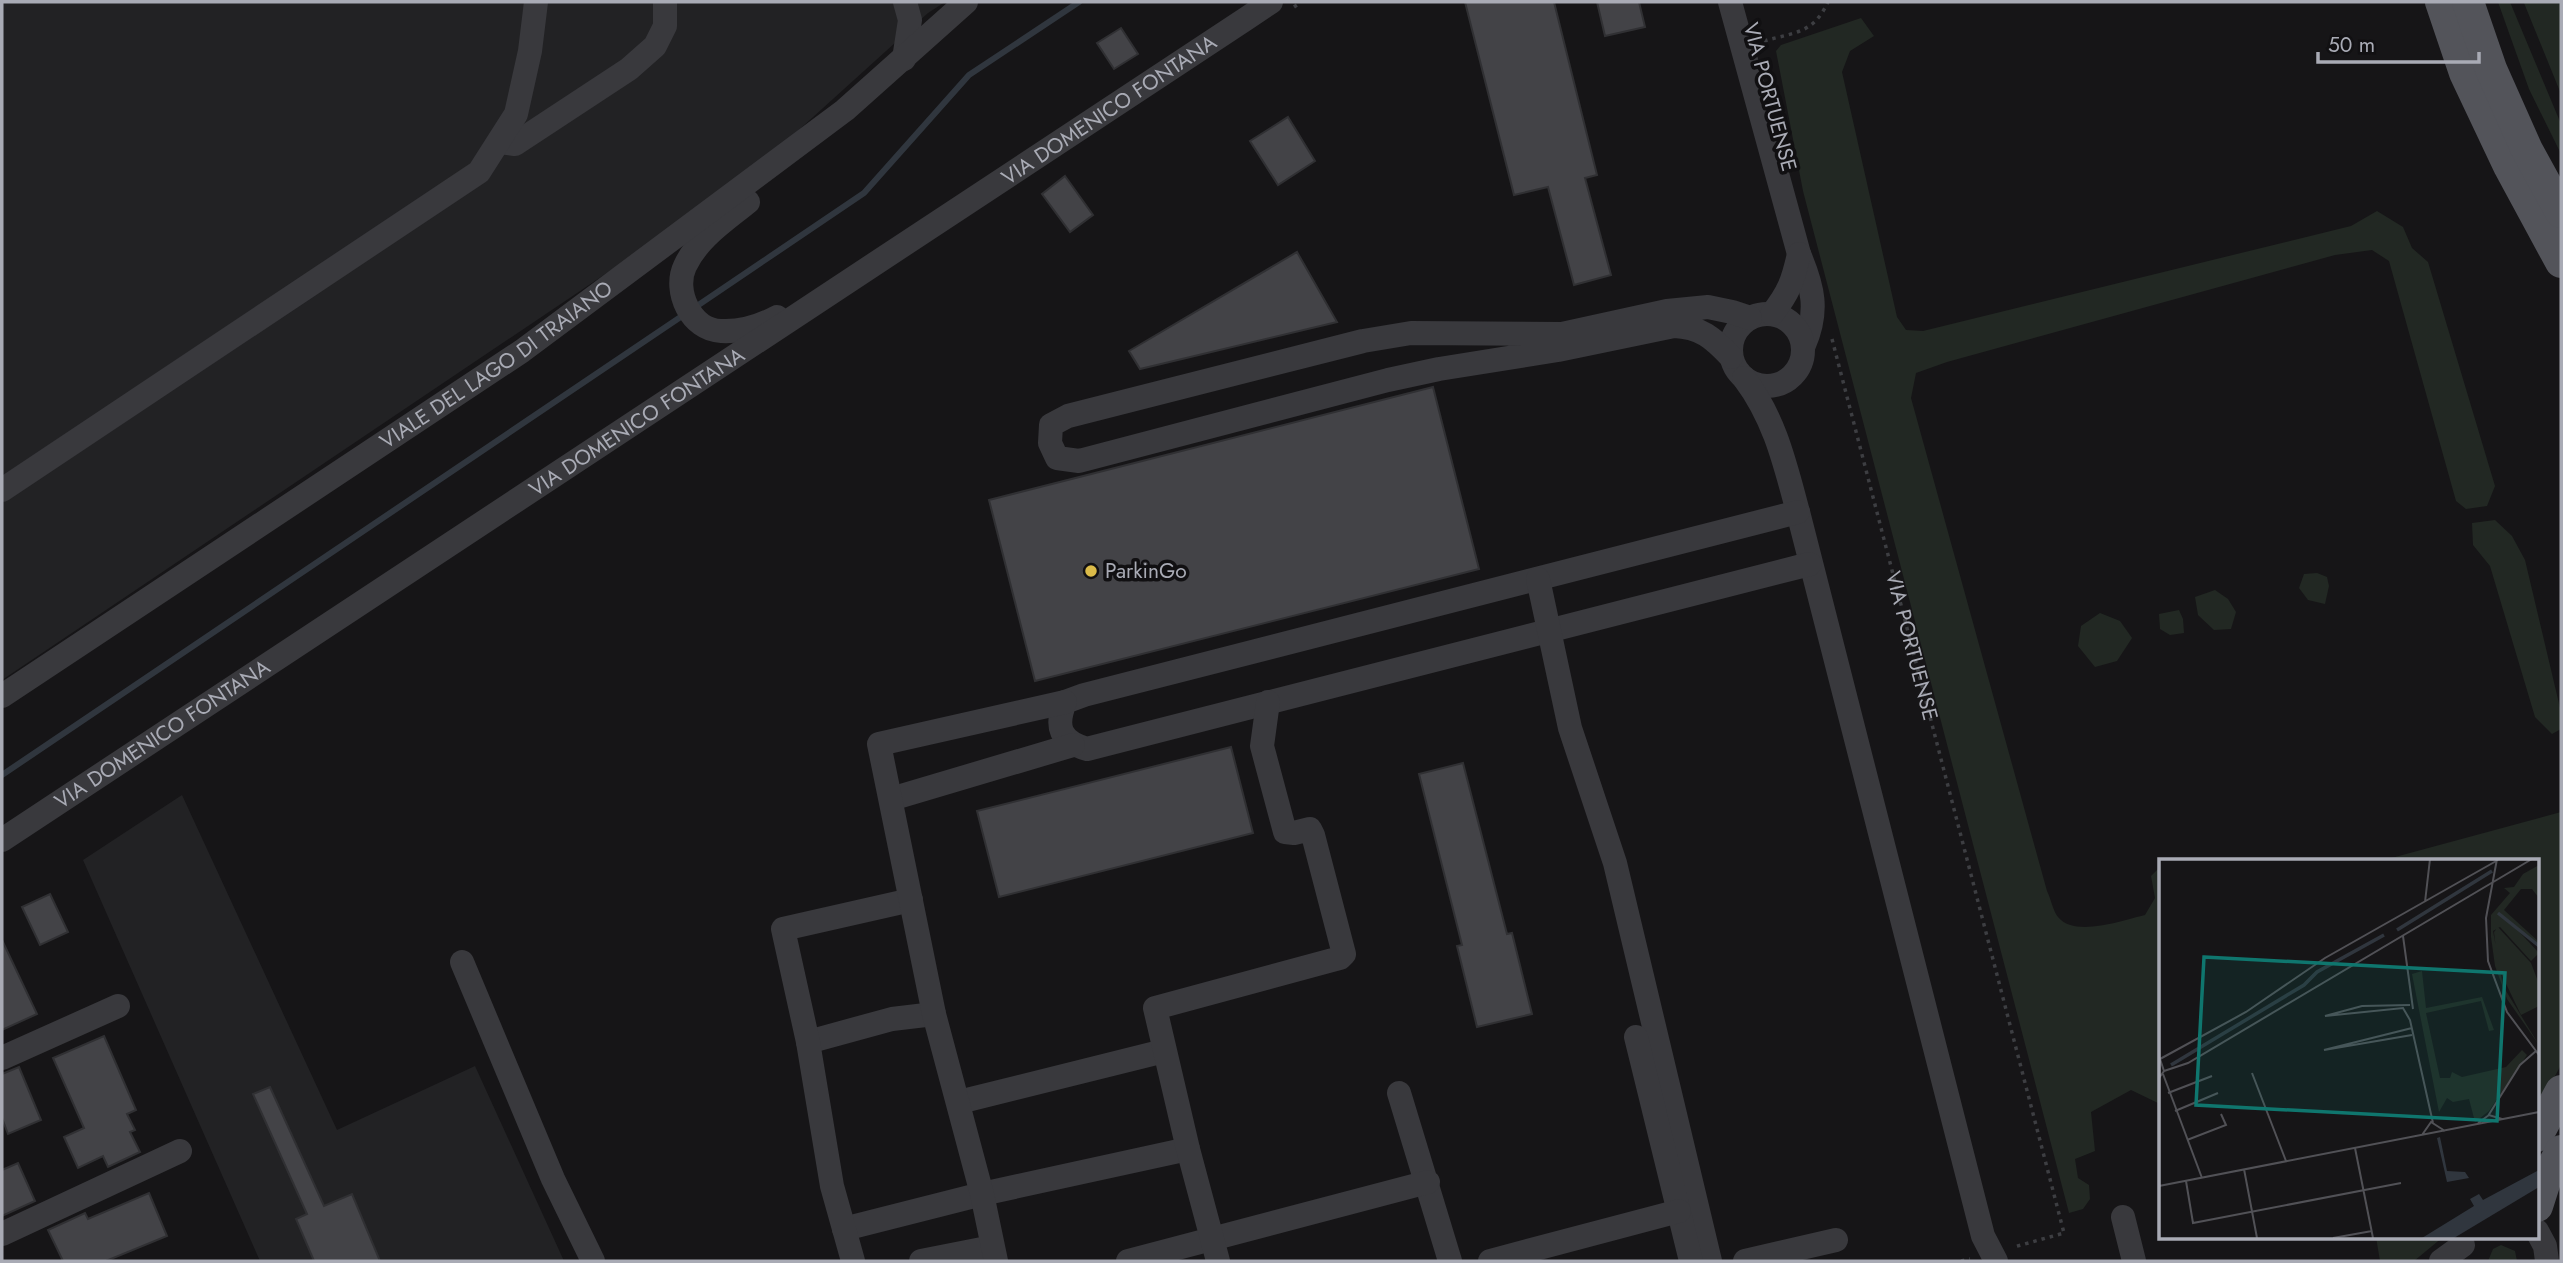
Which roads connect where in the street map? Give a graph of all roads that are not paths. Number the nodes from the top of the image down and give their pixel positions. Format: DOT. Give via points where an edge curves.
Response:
graph roads {
  1 [pos="536,2"];
  2 [pos="665,2"];
  3 [pos="905,2"];
  4 [pos="966,2"];
  5 [pos="1270,2"];
  6 [pos="1730,2"];
  7 [pos="2441,2"];
  8 [pos="2468,2"];
  9 [pos="904,58"];
  10 [pos="845,110"];
  11 [pos="500,142"];
  12 [pos="2561,212"];
  13 [pos="1798,254"];
  14 [pos="2561,262"];
  15 [pos="859,274"];
  16 [pos="1761,316"];
  17 [pos="1804,345"];
  18 [pos="1731,357"];
  19 [pos="1744,379"];
  20 [pos="1780,384"];
  21 [pos="1777,438"];
  22 [pos="2,490"];
  23 [pos="1798,512"];
  24 [pos="1811,564"];
  25 [pos="1538,579"];
  26 [pos="1549,630"];
  27 [pos="2,696"];
  28 [pos="1065,702"];
  29 [pos="1268,702"];
  30 [pos="1073,745"];
  31 [pos="891,799"];
  32 [pos="2,840"];
  33 [pos="911,900"];
  34 [pos="462,961"];
  35 [pos="118,1006"];
  36 [pos="934,1014"];
  37 [pos="1636,1037"];
  38 [pos="807,1042"];
  39 [pos="1164,1051"];
  40 [pos="2,1058"];
  41 [pos="2561,1091"];
  42 [pos="1399,1093"];
  43 [pos="959,1102"];
  44 [pos="2538,1134"];
  45 [pos="1188,1149"];
  46 [pos="2561,1151"];
  47 [pos="180,1152"];
  48 [pos="1428,1182"];
  49 [pos="982,1194"];
  50 [pos="1678,1211"];
  51 [pos="2123,1217"];
  52 [pos="2544,1228"];
  53 [pos="844,1229"];
  54 [pos="2,1234"];
  55 [pos="1836,1240"];
  56 [pos="2463,1248"];
  57 [pos="1216,1250"];
  58 [pos="994,1254"];
  59 [pos="1989,1257"];
  60 [pos="593,1261"];
  61 [pos="853,1261"];
  62 [pos="921,1261"];
  63 [pos="1128,1261"];
  64 [pos="1450,1261"];
  65 [pos="1490,1261"];
  66 [pos="1691,1261"];
  67 [pos="1710,1261"];
  68 [pos="1745,1261"];
  69 [pos="2134,1261"];
  70 [pos="2441,1261"];
  71 [pos="2547,1261"];
  1 -- 11 [label="street" via="516,114"];
  2 -- 11 [label="street" via="665,26 655,46 629,69 515,144"];
  3 -- 9 [label="street" via="910,20"];
  4 -- 9 [label="street, VIALE DEL LAGO DI TRAIANO"];
  5 -- 15 [label="street, VIA DOMENICO FONTANA"];
  6 -- 13 [label="street, VIA PORTUENSE"];
  7 -- 14 [label="main road" via="2465,73"];
  8 -- 12 [label="main road" via="2491,69"];
  9 -- 10 [label="street, VIALE DEL LAGO DI TRAIANO"];
  10 -- 15 [label="street" via="780,175 697,245 683,269 681,293 704,326 718,332 740,330 763,324"];
  10 -- 27 [label="street, VIALE DEL LAGO DI TRAIANO" via="522,351"];
  11 -- 22 [label="street" via="479,172"];
  13 -- 16 [label="street, VIA PORTUENSE" via="1788,294"];
  13 -- 17 [label="street, VIA PORTUENSE" via="1811,284 1814,310"];
  15 -- 32 [label="street, VIA DOMENICO FONTANA"];
  16 -- 17 [label="street" via="1790,321"];
  16 -- 18 [label="street" via="1741,325 1734,334"];
  16 -- 18 [label="street" via="1708,307 1667,311 1562,334 1411,333 1363,341 1068,416 1051,425 1050,443 1057,458 1079,461 1388,380 1674,326 1691,327 1713,339"];
  17 -- 20 [label="street" via="1799,369"];
  18 -- 19 [label="street"];
  19 -- 20 [label="street" via="1768,387"];
  19 -- 21 [label="street" via="1761,400"];
  20 -- 21 [label="street"];
  21 -- 23 [label="street"];
  23 -- 24 [label="street"];
  23 -- 25 [label="street"];
  24 -- 26 [label="street"];
  24 -- 59 [label="street"];
  25 -- 26 [label="street"];
  25 -- 28 [label="street"];
  26 -- 29 [label="street"];
  26 -- 67 [label="street" via="1570,727 1615,863"];
  28 -- 30 [label="street" via="1059,717 1061,733"];
  28 -- 31 [label="street" via="879,744"];
  29 -- 30 [label="street" via="1087,748"];
  29 -- 39 [label="street" via="1262,746 1285,832 1310,829 1313,835 1343,954 1155,1008"];
  30 -- 31 [label="street"];
  31 -- 33 [label="street"];
  33 -- 36 [label="street"];
  33 -- 38 [label="street" via="783,929"];
  34 -- 60 [label="street" via="553,1179"];
  35 -- 40 [label="street"];
  36 -- 38 [label="street" via="892,1019"];
  36 -- 43 [label="street"];
  37 -- 50 [label="street"];
  38 -- 53 [label="street"];
  39 -- 43 [label="street"];
  39 -- 45 [label="street"];
  41 -- 44 [label="main road"];
  42 -- 48 [label="street"];
  43 -- 49 [label="street"];
  45 -- 49 [label="street"];
  45 -- 57 [label="street"];
  46 -- 52 [label="main road" via="2545,1181"];
  47 -- 54 [label="street"];
  48 -- 57 [label="street"];
  48 -- 64 [label="street"];
  49 -- 53 [label="street"];
  49 -- 58 [label="street"];
  50 -- 65 [label="street"];
  50 -- 66 [label="street"];
  51 -- 69 [label="street"];
  52 -- 71 [label="street"];
  53 -- 61 [label="street"];
  55 -- 68 [label="street"];
  56 -- 70 [label="street"];
  57 -- 63 [label="street"];
  58 -- 62 [label="street"];
}
